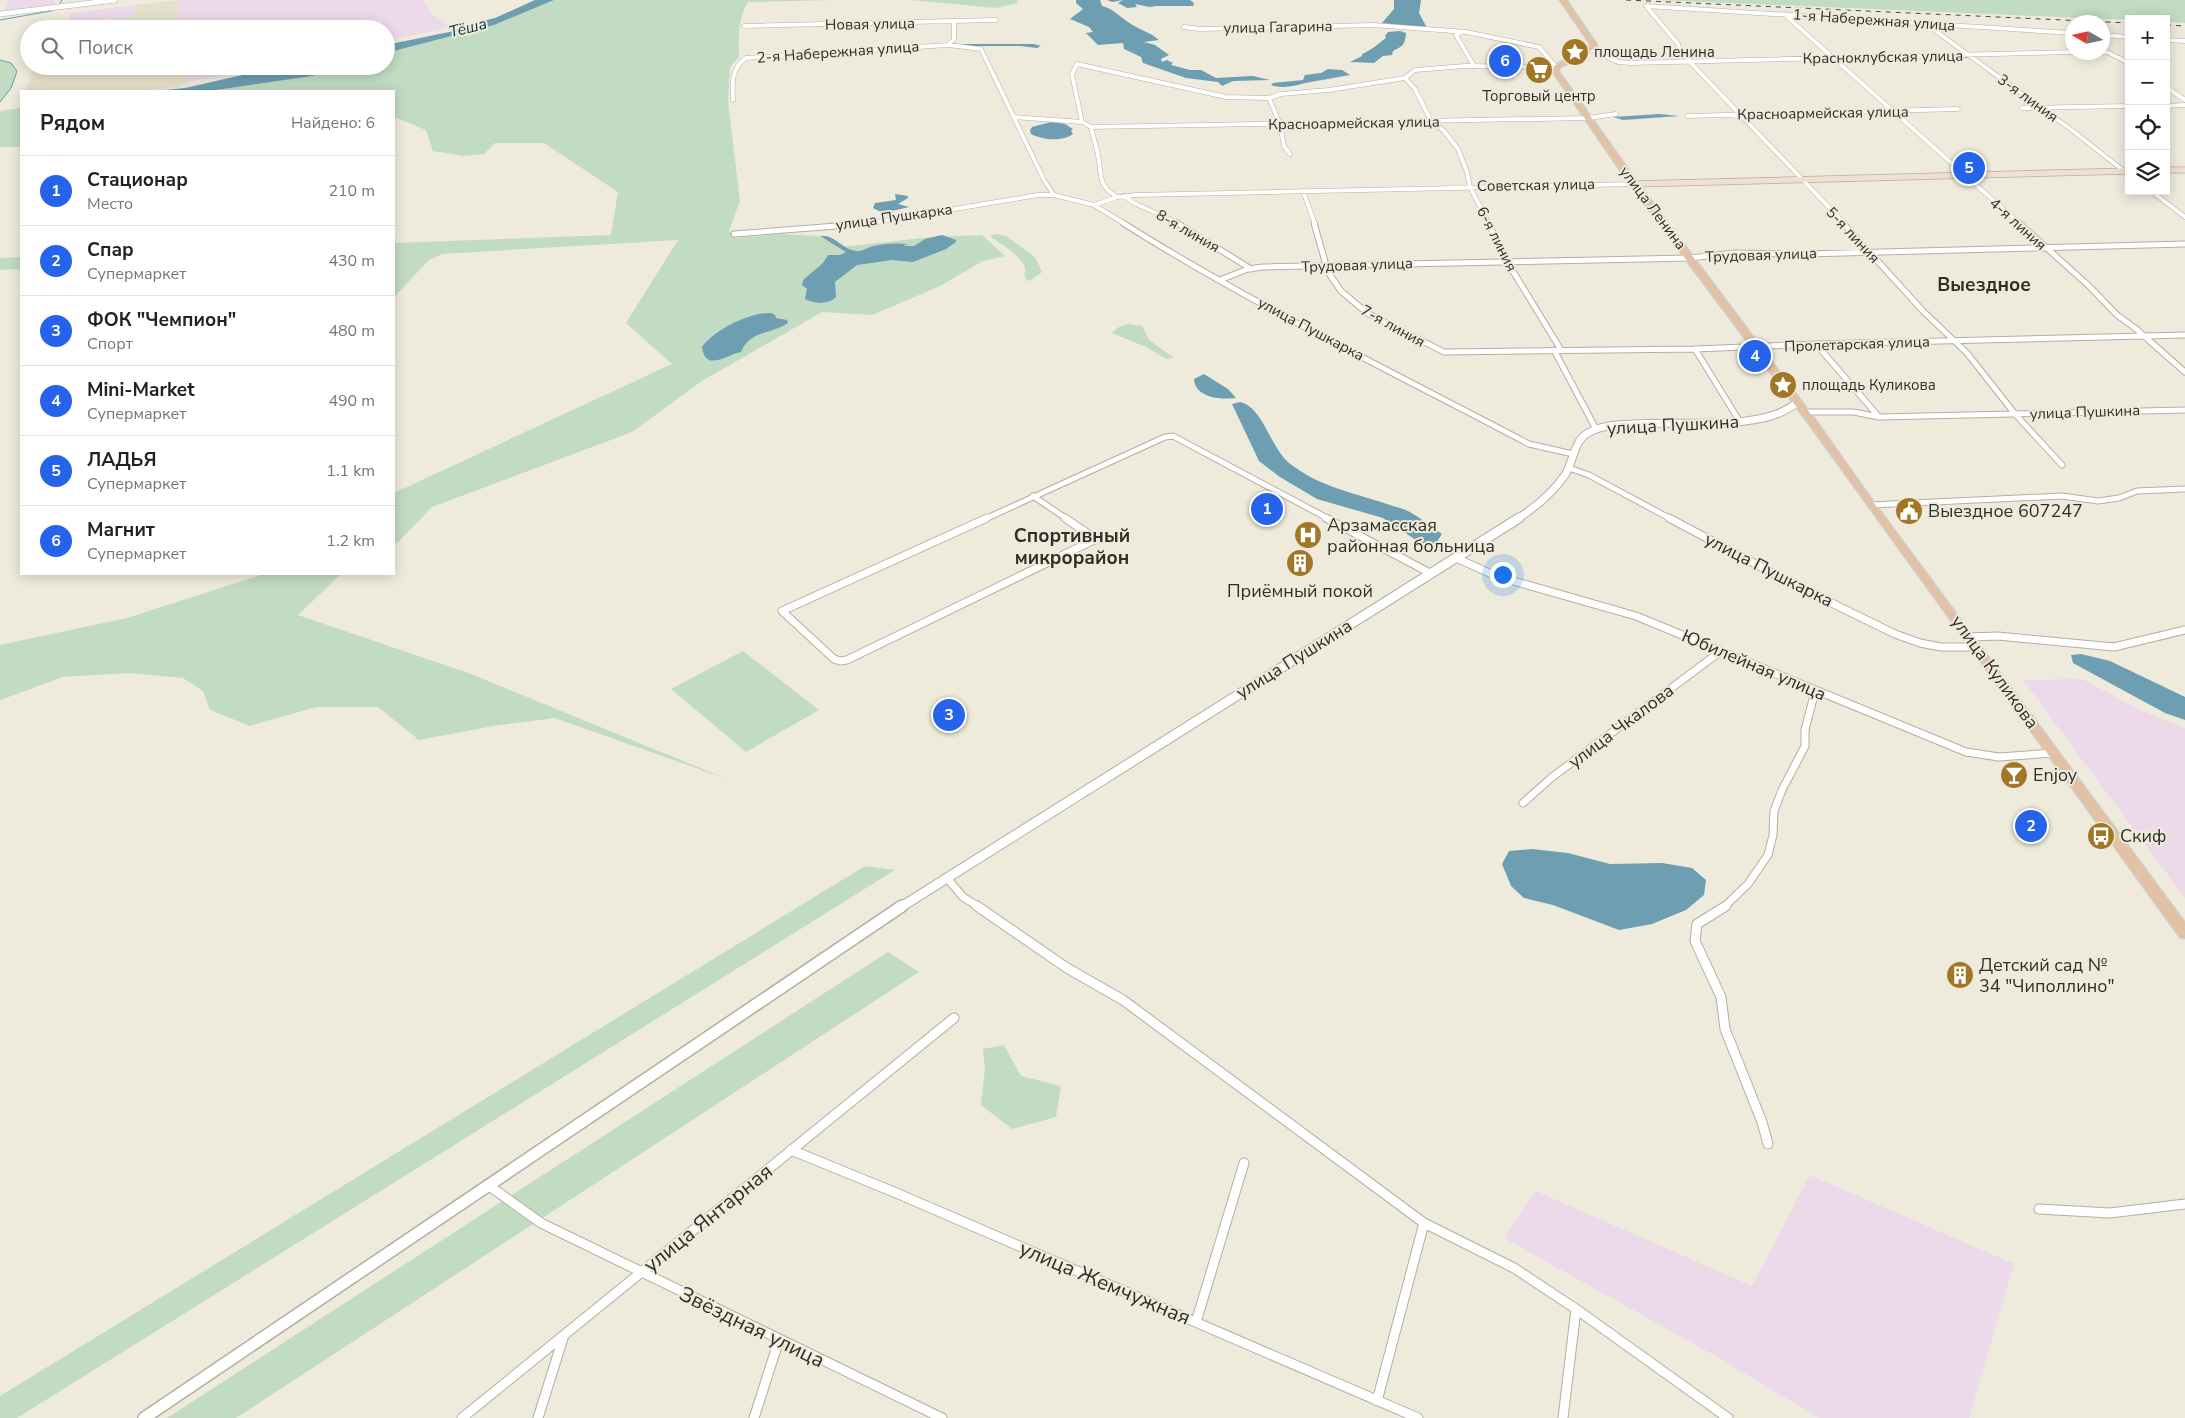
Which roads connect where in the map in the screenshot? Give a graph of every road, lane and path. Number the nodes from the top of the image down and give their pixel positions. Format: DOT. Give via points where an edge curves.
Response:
graph roads {
  1 [pos="115,0"];
  2 [pos="1563,0"];
  3 [pos="1646,6"];
  4 [pos="0,14"];
  5 [pos="1784,14"];
  6 [pos="996,20"];
  7 [pos="954,22"];
  8 [pos="1926,24"];
  9 [pos="744,26"];
  10 [pos="1184,27"];
  11 [pos="1462,32"];
  12 [pos="2065,33"];
  13 [pos="2110,36"];
  14 [pos="2125,37"];
  15 [pos="2170,40"];
  16 [pos="2185,41"];
  17 [pos="948,45"];
  18 [pos="1590,49"];
  19 [pos="2065,52"];
  20 [pos="2110,54"];
  21 [pos="1970,55"];
  22 [pos="1832,58"];
  23 [pos="2125,61"];
  24 [pos="1690,62"];
  25 [pos="1474,66"];
  26 [pos="1556,67"];
  27 [pos="1405,78"];
  28 [pos="2170,90"];
  29 [pos="1269,98"];
  30 [pos="733,100"];
  31 [pos="2185,100"];
  32 [pos="2185,105"];
  33 [pos="2125,106"];
  34 [pos="2170,106"];
  35 [pos="2022,108"];
  36 [pos="2040,108"];
  37 [pos="1958,110"];
  38 [pos="1891,112"];
  39 [pos="1616,114"];
  40 [pos="1741,114"];
  41 [pos="1687,116"];
  42 [pos="1014,118"];
  43 [pos="1043,118"];
  44 [pos="1588,118"];
  45 [pos="1431,121"];
  46 [pos="1082,122"];
  47 [pos="1280,124"];
  48 [pos="1018,126"];
  49 [pos="1091,127"];
  50 [pos="1290,154"];
  51 [pos="2170,170"];
  52 [pos="2185,170"];
  53 [pos="2125,172"];
  54 [pos="2125,173"];
  55 [pos="1963,176"];
  56 [pos="1800,180"];
  57 [pos="1634,184"];
  58 [pos="1470,186"];
  59 [pos="1303,191"];
  60 [pos="1054,195"];
  61 [pos="2156,195"];
  62 [pos="1124,196"];
  63 [pos="1117,197"];
  64 [pos="1094,206"];
  65 [pos="2185,217"];
  66 [pos="734,234"];
  67 [pos="2185,244"];
  68 [pos="2046,248"];
  69 [pos="1870,252"];
  70 [pos="1690,258"];
  71 [pos="1509,260"];
  72 [pos="1326,265"];
  73 [pos="1251,269"];
  74 [pos="1220,280"];
  75 [pos="2185,334"];
  76 [pos="2144,336"];
  77 [pos="1956,341"];
  78 [pos="1816,344"];
  79 [pos="1756,347"];
  80 [pos="1695,349"];
  81 [pos="1438,350"];
  82 [pos="1554,350"];
  83 [pos="1561,350"];
  84 [pos="2185,372"];
  85 [pos="1798,403"];
  86 [pos="2185,410"];
  87 [pos="1805,412"];
  88 [pos="2016,414"];
  89 [pos="1879,417"];
  90 [pos="1740,422"];
  91 [pos="1596,429"];
  92 [pos="1573,454"];
  93 [pos="2062,465"];
  94 [pos="1569,468"];
  95 [pos="2185,488"];
  96 [pos="1033,496"];
  97 [pos="1871,505"];
  98 [pos="1456,558"];
  99 [pos="1430,574"];
  100 [pos="2185,630"];
  101 [pos="1969,637"];
  102 [pos="1976,646"];
  103 [pos="1721,651"];
  104 [pos="1815,691"];
  105 [pos="2054,753"];
  106 [pos="1523,803"];
  107 [pos="947,878"];
  108 [pos="2185,933"];
  109 [pos="954,1018"];
  110 [pos="1768,1144"];
  111 [pos="792,1150"];
  112 [pos="1244,1163"];
  113 [pos="488,1185"];
  114 [pos="2185,1204"];
  115 [pos="2039,1209"];
  116 [pos="1424,1223"];
  117 [pos="640,1273"];
  118 [pos="1576,1309"];
  119 [pos="1196,1322"];
  120 [pos="564,1335"];
  121 [pos="779,1340"];
  122 [pos="1377,1400"];
  123 [pos="144,1418"];
  124 [pos="462,1418"];
  125 [pos="538,1418"];
  126 [pos="754,1418"];
  127 [pos="942,1418"];
  128 [pos="1418,1418"];
  129 [pos="1563,1418"];
  130 [pos="1728,1418"];
  1 -- 4 [label="street"];
  2 -- 18 [label="main road" via="1593,41"];
  3 -- 5 [label="street, 1-я Набережная улица"];
  3 -- 24 [label="street, 5-я линия"];
  5 -- 8 [label="street, 1-я Набережная улица"];
  5 -- 22 [label="street, 4-я линия"];
  6 -- 7 [label="street, Новая улица"];
  7 -- 9 [label="street, Новая улица"];
  7 -- 17 [label="street" via="954,40"];
  8 -- 12 [label="street, 1-я Набережная улица"];
  8 -- 21 [label="street, 3-я линия"];
  10 -- 11 [label="street, улица Гагарина" via="1372,25"];
  11 -- 25 [label="street" via="1456,35"];
  11 -- 26 [label="street" via="1538,47"];
  13 -- 14 [label="street"];
  15 -- 16 [label="street"];
  17 -- 30 [label="street, 2-я Набережная улица" via="746,58 733,75"];
  17 -- 42 [label="street" via="981,49"];
  18 -- 24 [label="street, Красноклубская улица" via="1624,63"];
  18 -- 26 [label="main road"];
  19 -- 21 [label="street, Красноклубская улица"];
  20 -- 23 [label="street"];
  21 -- 22 [label="street, Красноклубская улица"];
  21 -- 36 [label="street, 3-я линия"];
  22 -- 24 [label="street, Красноклубская улица"];
  22 -- 38 [label="street, 4-я линия"];
  24 -- 40 [label="street, 5-я линия"];
  25 -- 26 [label="street"];
  25 -- 27 [label="street" via="1415,70"];
  26 -- 44 [label="main road, улица Ленина" via="1556,72"];
  27 -- 29 [label="street"];
  27 -- 45 [label="street, 6-я линия" via="1415,86"];
  28 -- 31 [label="street"];
  29 -- 46 [label="street" via="1226,97 1077,64 1072,74"];
  29 -- 47 [label="street"];
  32 -- 34 [label="street"];
  33 -- 36 [label="street"];
  35 -- 36 [label="street"];
  36 -- 53 [label="street, 3-я линия"];
  37 -- 38 [label="street, Красноармейская улица"];
  38 -- 40 [label="street, Красноармейская улица"];
  38 -- 55 [label="street, 4-я линия"];
  39 -- 44 [label="street, Красноармейская улица"];
  40 -- 41 [label="street, Красноармейская улица"];
  40 -- 56 [label="street, 5-я линия"];
  42 -- 43 [label="street"];
  42 -- 48 [label="street"];
  43 -- 46 [label="street"];
  43 -- 48 [label="street"];
  44 -- 45 [label="street, Красноармейская улица"];
  44 -- 57 [label="main road, улица Ленина"];
  45 -- 47 [label="street, Красноармейская улица"];
  45 -- 58 [label="street, 6-я линия" via="1452,142 1470,175"];
  46 -- 49 [label="street"];
  47 -- 49 [label="street, Красноармейская улица"];
  47 -- 50 [label="street" via="1284,146"];
  48 -- 60 [label="street"];
  49 -- 63 [label="street" via="1101,182 1107,192"];
  51 -- 52 [label="main road"];
  54 -- 55 [label="main road, Советская улица"];
  55 -- 56 [label="main road, Советская улица"];
  55 -- 68 [label="street, 4-я линия"];
  56 -- 57 [label="main road, Советская улица"];
  56 -- 69 [label="street, 5-я линия"];
  57 -- 58 [label="street, Советская улица"];
  57 -- 70 [label="main road, улица Ленина"];
  58 -- 59 [label="street, Советская улица"];
  58 -- 71 [label="street, 6-я линия"];
  59 -- 62 [label="street, Советская улица"];
  59 -- 72 [label="street, 7-я линия"];
  60 -- 64 [label="street, улица Пушкарка"];
  60 -- 66 [label="street, улица Пушкарка" via="1022,196 851,226"];
  61 -- 65 [label="street"];
  62 -- 63 [label="street, Советская улица"];
  62 -- 73 [label="street, 8-я линия" via="1186,227"];
  63 -- 64 [label="street, Советская улица"];
  64 -- 74 [label="street, улица Пушкарка"];
  67 -- 68 [label="street, Трудовая улица"];
  68 -- 69 [label="street, Трудовая улица"];
  68 -- 76 [label="street, 4-я линия"];
  69 -- 70 [label="street, Трудовая улица" via="1734,253"];
  69 -- 77 [label="street, 5-я линия" via="1923,311"];
  70 -- 71 [label="street, Трудовая улица"];
  70 -- 79 [label="main road, улица Ленина"];
  71 -- 72 [label="street, Трудовая улица"];
  71 -- 83 [label="street, 6-я линия" via="1529,300"];
  72 -- 73 [label="street, Трудовая улица"];
  72 -- 81 [label="street, 7-я линия" via="1341,291 1356,305"];
  73 -- 74 [label="street, Трудовая улица"];
  74 -- 92 [label="street, улица Пушкарка" via="1529,444"];
  75 -- 76 [label="street, Пролетарская улица"];
  76 -- 77 [label="street, Пролетарская улица"];
  76 -- 84 [label="street, 4-я линия"];
  77 -- 78 [label="street, Пролетарская улица"];
  77 -- 88 [label="street, 5-я линия"];
  78 -- 79 [label="street, Пролетарская улица"];
  78 -- 89 [label="street"];
  79 -- 80 [label="street, Пролетарская улица"];
  79 -- 85 [label="main road"];
  80 -- 83 [label="street, Пролетарская улица"];
  80 -- 90 [label="street"];
  81 -- 82 [label="street, Пролетарская улица" via="1457,353"];
  82 -- 83 [label="street, Пролетарская улица"];
  82 -- 91 [label="street"];
  85 -- 87 [label="main road"];
  85 -- 90 [label="street, улица Пушкина" via="1764,419"];
  86 -- 88 [label="street, улица Пушкина"];
  87 -- 89 [label="street, улица Пушкина" via="1854,412"];
  87 -- 97 [label="main road, улица Куликова"];
  88 -- 89 [label="street, улица Пушкина"];
  88 -- 93 [label="street, 5-я линия"];
  90 -- 91 [label="street, улица Пушкина"];
  91 -- 92 [label="street, улица Пушкина" via="1585,434"];
  92 -- 94 [label="street, улица Пушкина"];
  94 -- 98 [label="street, улица Пушкина" via="1555,489 1538,505"];
  94 -- 102 [label="street, улица Пушкарка" via="1589,475 1793,584 1895,634 1941,647"];
  95 -- 97 [label="street" via="2137,491 2098,501 2062,496"];
  96 -- 96 [label="street" via="1010,506 782,611 834,659 847,660 1096,539"];
  96 -- 99 [label="street" via="1173,436"];
  97 -- 101 [label="main road, улица Куликова"];
  98 -- 99 [label="street, улица Пушкина"];
  98 -- 103 [label="street, Юбилейная улица" via="1496,576 1636,616"];
  99 -- 107 [label="street, улица Пушкина"];
  100 -- 101 [label="street" via="2114,646 1998,636"];
  101 -- 102 [label="main road, улица Куликова"];
  102 -- 105 [label="main road, улица Куликова"];
  103 -- 104 [label="street, Юбилейная улица"];
  103 -- 106 [label="street, улица Чкалова" via="1551,778"];
  104 -- 105 [label="street, Юбилейная улица" via="1976,755 2015,758"];
  104 -- 110 [label="street" via="1805,730 1806,746 1774,811 1768,855 1748,884 1726,906 1697,924 1694,941 1721,997 1725,1029"];
  105 -- 108 [label="main road, улица Куликова"];
  107 -- 113 [label="street, улица Пушкина"];
  107 -- 116 [label="street" via="963,897 1067,968 1123,1000"];
  109 -- 111 [label="street, улица Янтарная"];
  111 -- 117 [label="street, улица Янтарная"];
  111 -- 119 [label="street, улица Жемчужная"];
  112 -- 119 [label="street"];
  113 -- 117 [label="street, Звёздная улица" via="541,1223"];
  113 -- 123 [label="street, улица Пушкина"];
  114 -- 115 [label="street" via="2110,1213"];
  116 -- 118 [label="street" via="1514,1268"];
  116 -- 122 [label="street"];
  117 -- 120 [label="street, улица Янтарная"];
  117 -- 121 [label="street, Звёздная улица"];
  118 -- 129 [label="street"];
  118 -- 130 [label="street"];
  119 -- 122 [label="street, улица Жемчужная"];
  120 -- 124 [label="street, улица Янтарная"];
  120 -- 125 [label="street"];
  121 -- 126 [label="street"];
  121 -- 127 [label="street, Звёздная улица"];
  122 -- 128 [label="street, улица Жемчужная"];
}
